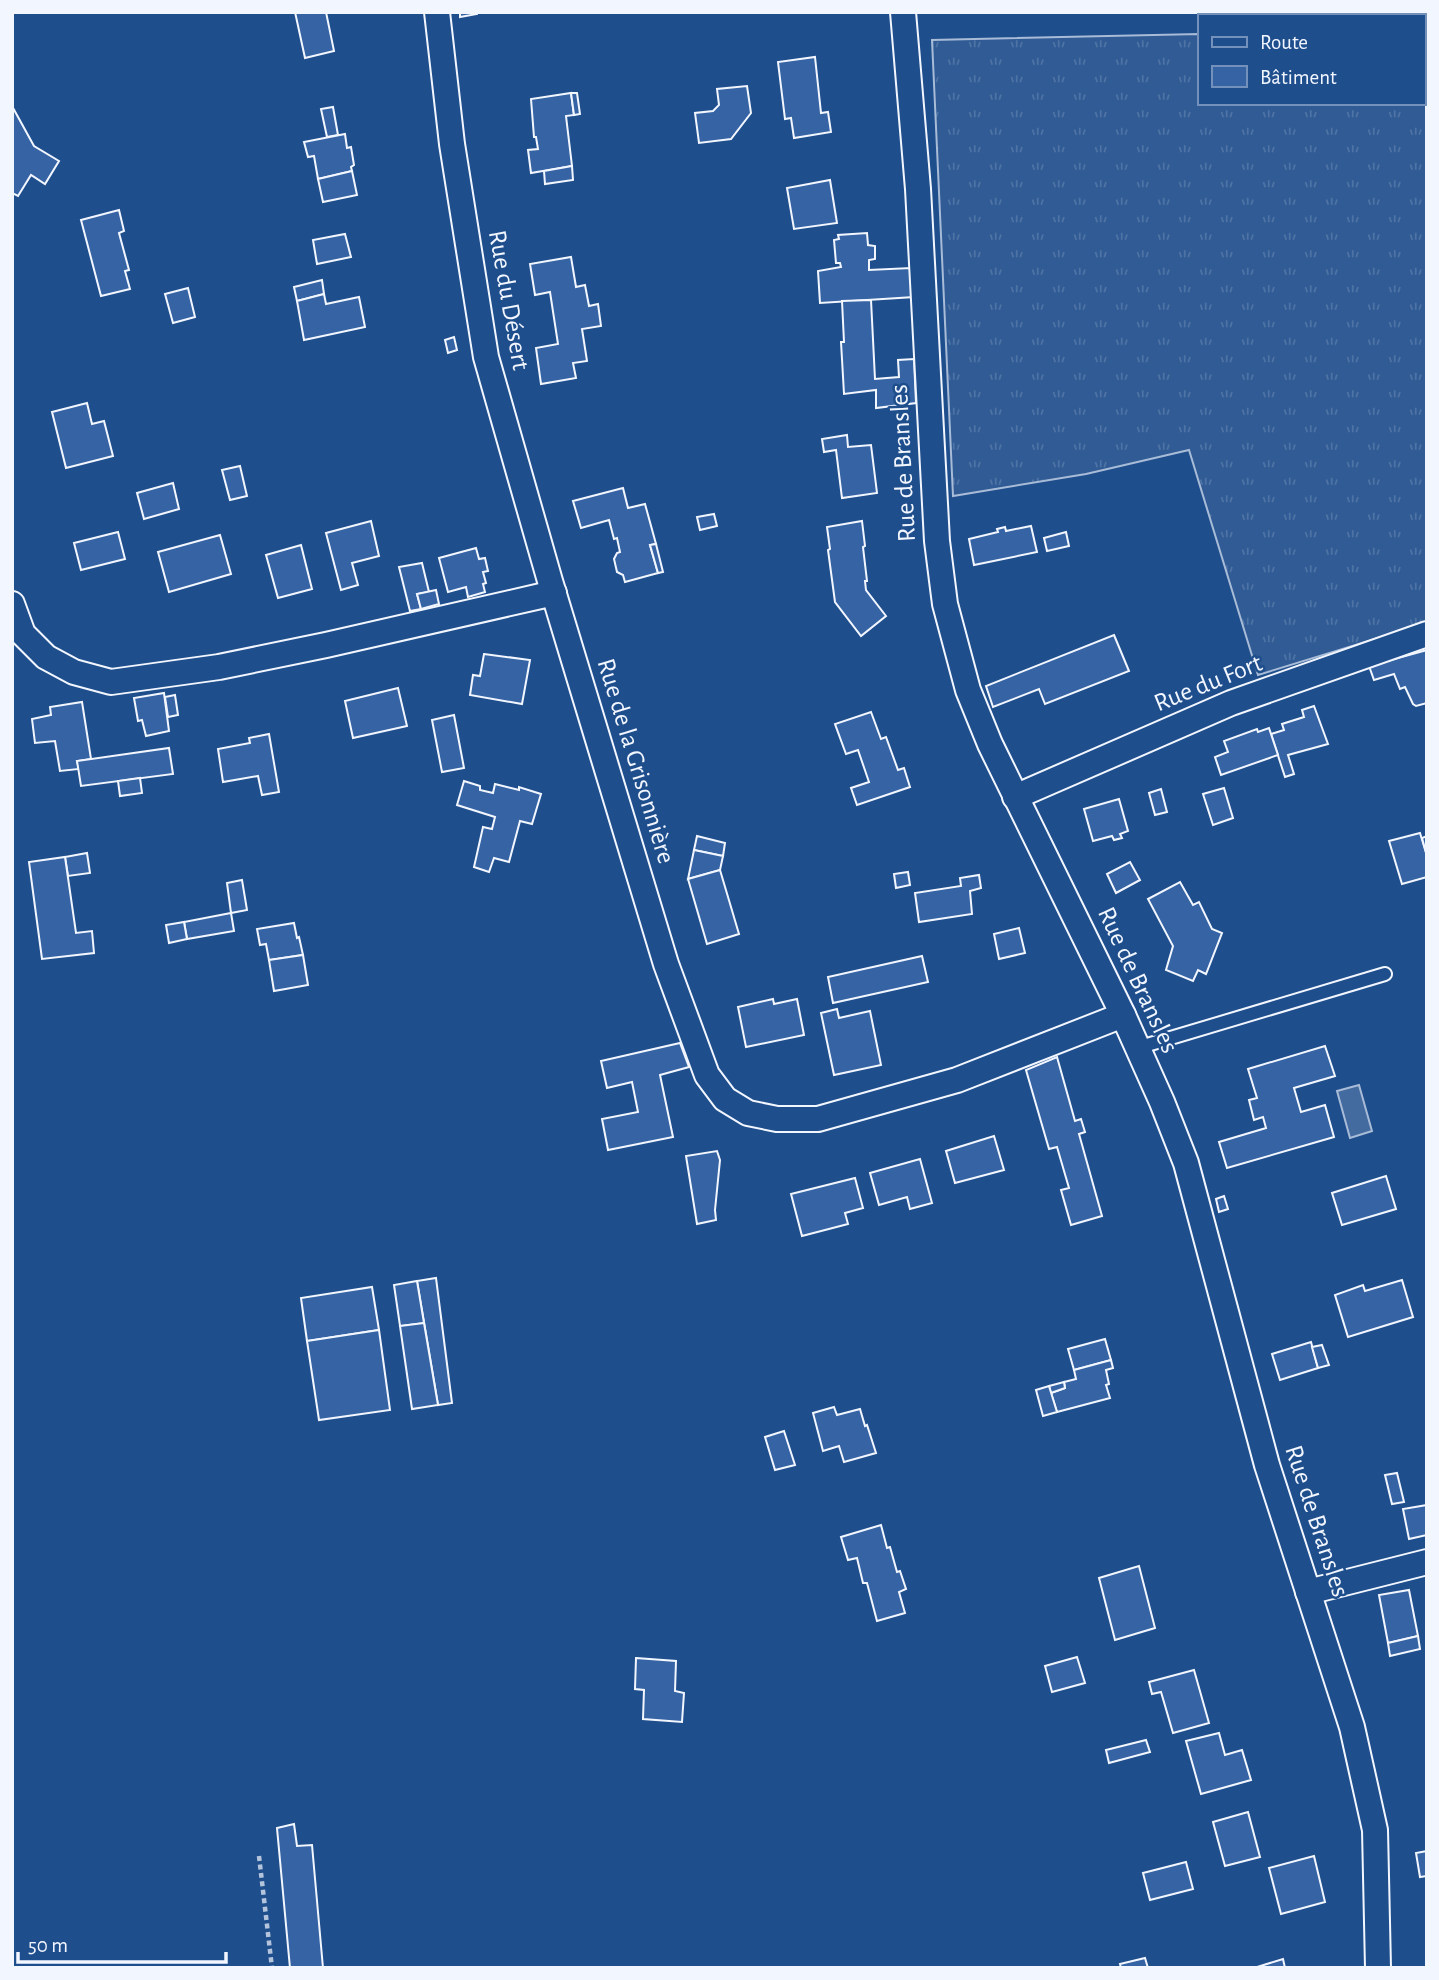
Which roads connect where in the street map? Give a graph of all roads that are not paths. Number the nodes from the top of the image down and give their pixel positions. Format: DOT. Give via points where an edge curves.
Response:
graph roads {
  1 [pos="436,12"];
  2 [pos="903,12"];
  3 [pos="554,593"];
  4 [pos="12,604"];
  5 [pos="1427,635"];
  6 [pos="1015,797"];
  7 [pos="1385,974"];
  8 [pos="1123,1015"];
  9 [pos="1137,1048"];
  10 [pos="1427,1562"];
  11 [pos="1308,1592"];
  12 [pos="1378,1968"];
  1 -- 3 [label="street, Rue du Désert" via="486,357"];
  2 -- 6 [label="street, Rue de Bransles" via="944,593 968,690"];
  3 -- 4 [label="street" via="219,667 111,682 74,672 46,657 23,634"];
  3 -- 8 [label="street, Rue de la Grisonnière" via="666,964 707,1075 725,1099 748,1114 818,1119 957,1080"];
  5 -- 6 [label="street, Rue du Fort" via="1231,703"];
  6 -- 8 [label="street, Rue de Bransles"];
  7 -- 9 [label="lane"];
  8 -- 9 [label="street, Rue de Bransles"];
  9 -- 11 [label="street, Rue de Bransles" via="1186,1163 1267,1465"];
  10 -- 11 [label="street"];
  11 -- 12 [label="street, Rue de Bransles" via="1352,1727 1375,1830"];
}
